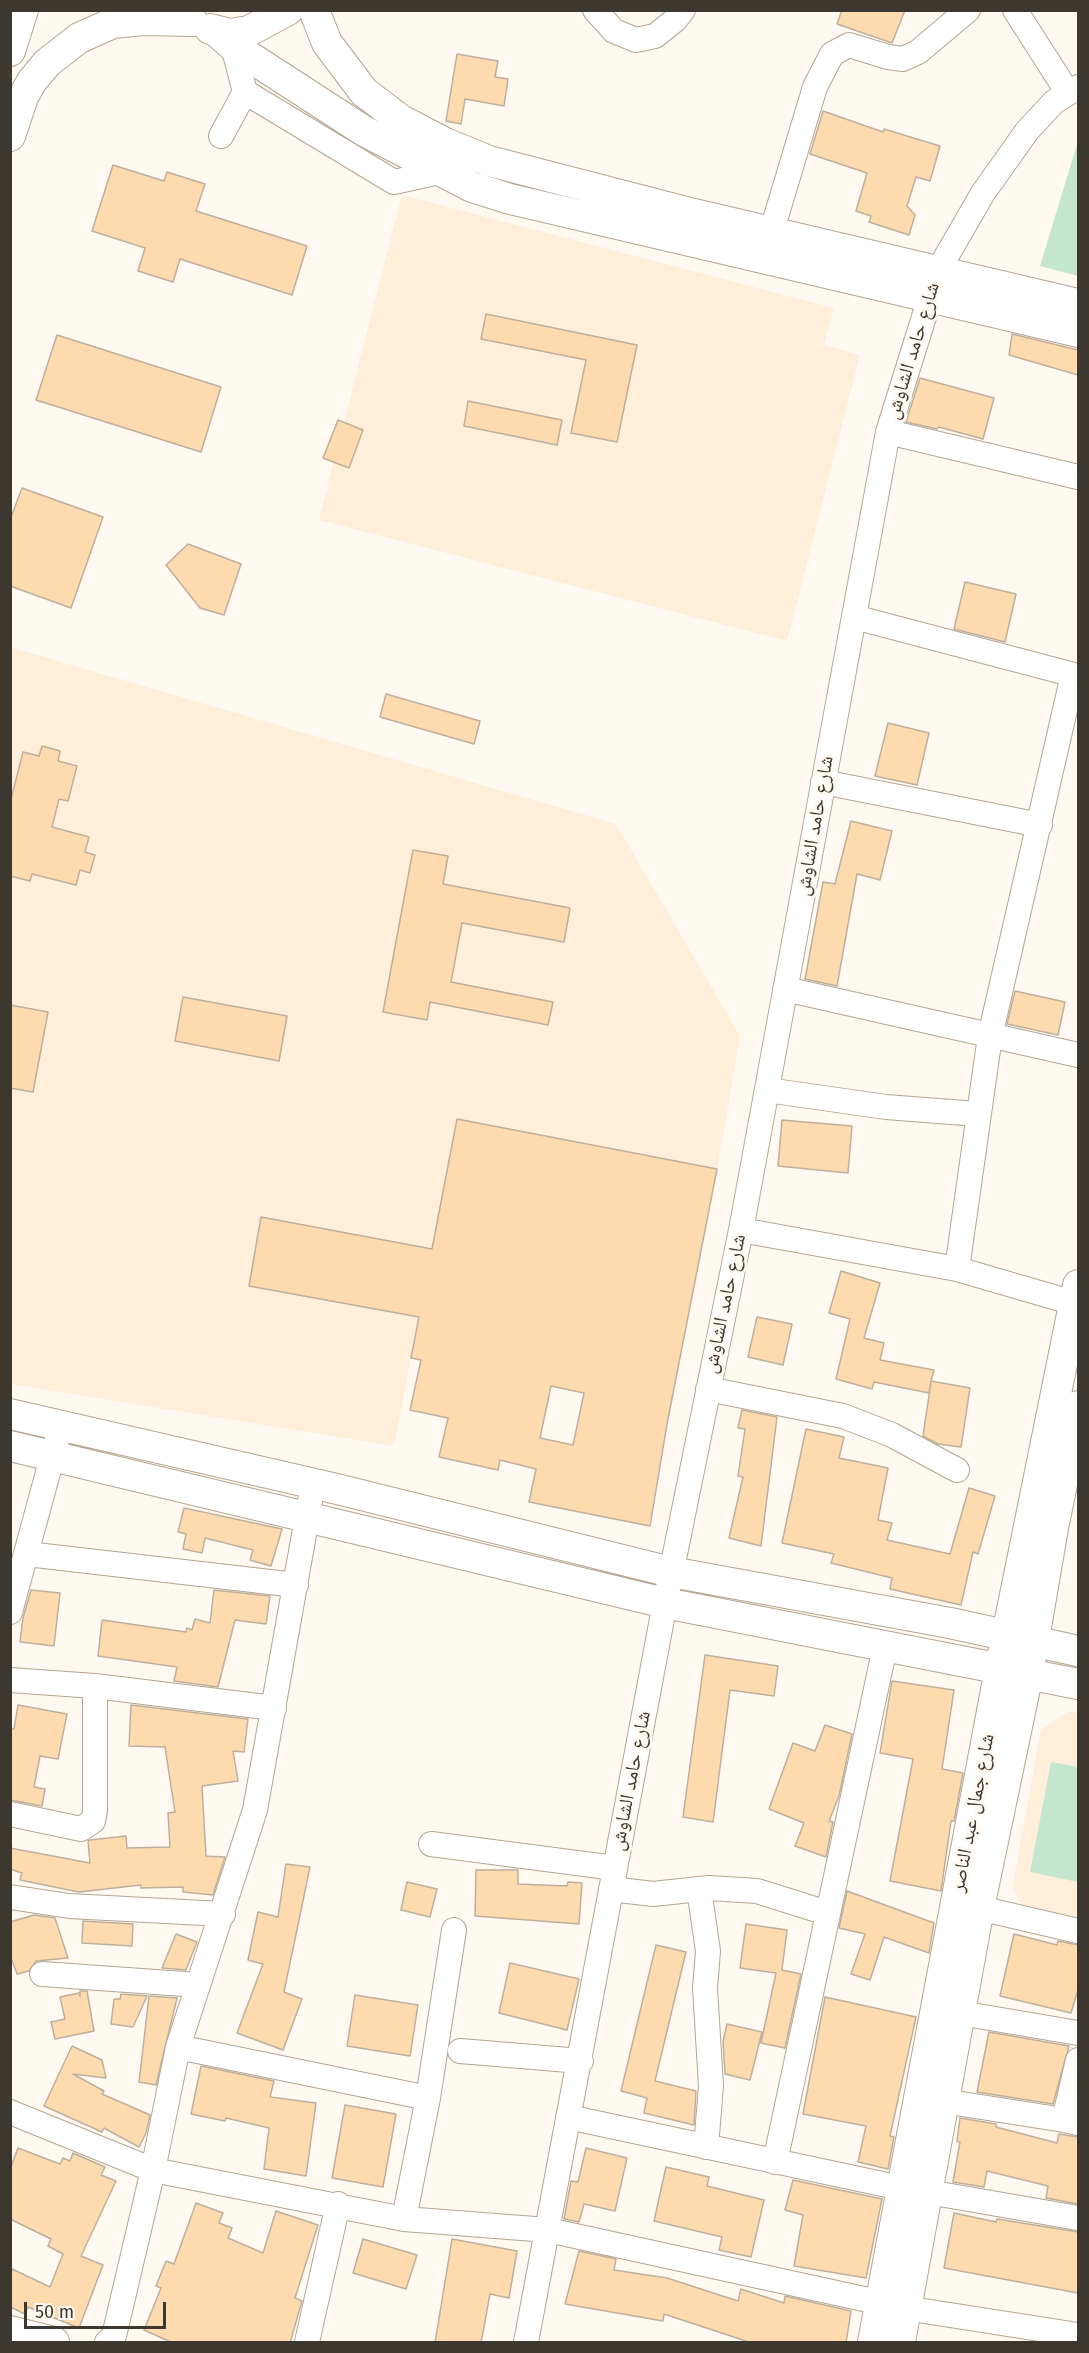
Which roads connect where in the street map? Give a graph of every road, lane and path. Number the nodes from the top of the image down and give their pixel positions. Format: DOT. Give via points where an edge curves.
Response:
graph roads {
  1 [pos="23,10"];
  2 [pos="288,10"];
  3 [pos="314,10"];
  4 [pos="595,10"];
  5 [pos="683,10"];
  6 [pos="968,10"];
  7 [pos="1015,10"];
  8 [pos="204,28"];
  9 [pos="10,51"];
  10 [pos="1073,90"];
  11 [pos="245,92"];
  12 [pos="10,136"];
  13 [pos="221,136"];
  14 [pos="439,172"];
  15 [pos="772,230"];
  16 [pos="939,269"];
  17 [pos="928,297"];
  18 [pos="1078,304"];
  19 [pos="1078,332"];
  20 [pos="888,432"];
  21 [pos="1078,477"];
  22 [pos="854,617"];
  23 [pos="1076,676"];
  24 [pos="823,782"];
  25 [pos="1040,825"];
  26 [pos="785,989"];
  27 [pos="990,1036"];
  28 [pos="1078,1055"];
  29 [pos="767,1090"];
  30 [pos="978,1114"];
  31 [pos="741,1230"];
  32 [pos="957,1269"];
  33 [pos="1076,1294"];
  34 [pos="708,1389"];
  35 [pos="1078,1406"];
  36 [pos="10,1414"];
  37 [pos="61,1425"];
  38 [pos="10,1446"];
  39 [pos="54,1455"];
  40 [pos="957,1470"];
  41 [pos="313,1484"];
  42 [pos="308,1516"];
  43 [pos="27,1554"];
  44 [pos="671,1572"];
  45 [pos="296,1586"];
  46 [pos="665,1603"];
  47 [pos="12,1604"];
  48 [pos="1021,1638"];
  49 [pos="885,1647"];
  50 [pos="1078,1651"];
  51 [pos="1014,1671"];
  52 [pos="10,1680"];
  53 [pos="1078,1684"];
  54 [pos="95,1686"];
  55 [pos="274,1708"];
  56 [pos="10,1814"];
  57 [pos="431,1844"];
  58 [pos="613,1878"];
  59 [pos="699,1889"];
  60 [pos="10,1897"];
  61 [pos="979,1908"];
  62 [pos="827,1913"];
  63 [pos="223,1914"];
  64 [pos="454,1930"];
  65 [pos="1078,1931"];
  66 [pos="42,1974"];
  67 [pos="198,1985"];
  68 [pos="960,2013"];
  69 [pos="1078,2033"];
  70 [pos="178,2047"];
  71 [pos="460,2051"];
  72 [pos="1078,2060"];
  73 [pos="581,2061"];
  74 [pos="428,2098"];
  75 [pos="943,2101"];
  76 [pos="568,2117"];
  77 [pos="13,2120"];
  78 [pos="1071,2121"];
  79 [pos="706,2147"];
  80 [pos="775,2162"];
  81 [pos="153,2170"];
  82 [pos="914,2190"];
  83 [pos="338,2205"];
  84 [pos="1078,2217"];
  85 [pos="404,2219"];
  86 [pos="548,2230"];
  87 [pos="893,2306"];
  88 [pos="10,2331"];
  89 [pos="1078,2335"];
  90 [pos="113,2340"];
  91 [pos="54,2343"];
  92 [pos="308,2343"];
  93 [pos="526,2343"];
  94 [pos="873,2343"];
  95 [pos="900,2343"];
  1 -- 9 [label="main road"];
  2 -- 8 [label="main road" via="249,31 230,34"];
  3 -- 15 [label="main road" via="327,43 364,92 382,108 445,143 526,172"];
  4 -- 5 [label="street" via="614,31 636,40 655,36"];
  6 -- 15 [label="street" via="918,52 903,59 849,45 832,54 815,87"];
  7 -- 10 [label="street"];
  8 -- 11 [label="street"];
  8 -- 12 [label="main road" via="143,20 113,22 79,39 47,63 32,81"];
  8 -- 14 [label="main road" via="364,131"];
  10 -- 16 [label="street, شارع حامد الشاوش" via="1038,118 1014,148"];
  11 -- 13 [label="street"];
  11 -- 14 [label="street" via="394,182"];
  14 -- 17 [label="main road" via="510,200"];
  15 -- 16 [label="main road"];
  16 -- 17 [label="street, شارع حامد الشاوش"];
  16 -- 18 [label="main road"];
  17 -- 19 [label="main road"];
  17 -- 20 [label="street, شارع حامد الشاوش"];
  20 -- 21 [label="street"];
  20 -- 22 [label="street, شارع حامد الشاوش"];
  22 -- 23 [label="street"];
  22 -- 24 [label="street, شارع حامد الشاوش"];
  23 -- 25 [label="street"];
  24 -- 25 [label="street"];
  24 -- 26 [label="street, شارع حامد الشاوش"];
  25 -- 27 [label="street"];
  26 -- 27 [label="street"];
  26 -- 29 [label="street, شارع حامد الشاوش"];
  27 -- 28 [label="street"];
  27 -- 30 [label="street"];
  29 -- 30 [label="street" via="886,1107"];
  29 -- 31 [label="street, شارع حامد الشاوش"];
  30 -- 32 [label="street"];
  31 -- 32 [label="street"];
  31 -- 34 [label="street, شارع حامد الشاوش"];
  32 -- 33 [label="street"];
  33 -- 48 [label="main road, شارع جمال عبد الناصر"];
  34 -- 40 [label="street" via="843,1416 892,1435"];
  34 -- 44 [label="street, شارع حامد الشاوش"];
  35 -- 48 [label="main road, شارع جمال عبد الناصر"];
  36 -- 37 [label="main road"];
  37 -- 39 [label="street"];
  37 -- 41 [label="main road"];
  38 -- 39 [label="main road"];
  39 -- 42 [label="main road"];
  39 -- 43 [label="street"];
  41 -- 42 [label="street"];
  41 -- 44 [label="main road"];
  42 -- 45 [label="street"];
  42 -- 46 [label="main road"];
  43 -- 45 [label="street"];
  43 -- 47 [label="street"];
  44 -- 46 [label="street, شارع حامد الشاوش"];
  44 -- 48 [label="main road"];
  45 -- 55 [label="street"];
  46 -- 49 [label="main road"];
  46 -- 58 [label="street, شارع حامد الشاوش"];
  48 -- 50 [label="main road"];
  48 -- 51 [label="main road, شارع جمال عبد الناصر"];
  49 -- 51 [label="main road"];
  49 -- 62 [label="street"];
  51 -- 53 [label="main road"];
  51 -- 61 [label="main road, شارع جمال عبد الناصر"];
  51 -- 82 [label="main road, شارع جمال عبد الناصر"];
  52 -- 54 [label="street"];
  54 -- 55 [label="street"];
  54 -- 56 [label="street" via="93,1821 81,1828"];
  55 -- 63 [label="street" via="255,1810"];
  57 -- 58 [label="street"];
  58 -- 59 [label="street" via="652,1894"];
  58 -- 73 [label="street, شارع حامد الشاوش"];
  59 -- 62 [label="street" via="757,1891"];
  59 -- 79 [label="street" via="708,1951 705,1988 711,2086"];
  60 -- 63 [label="street" via="69,1906"];
  61 -- 65 [label="street"];
  61 -- 68 [label="main road, شارع جمال عبد الناصر"];
  62 -- 80 [label="street"];
  63 -- 67 [label="street"];
  64 -- 74 [label="street"];
  66 -- 67 [label="street"];
  67 -- 70 [label="street"];
  68 -- 69 [label="street"];
  68 -- 75 [label="main road, شارع جمال عبد الناصر"];
  70 -- 74 [label="street"];
  70 -- 81 [label="street"];
  71 -- 73 [label="street"];
  72 -- 78 [label="street"];
  73 -- 76 [label="street, شارع حامد الشاوش"];
  74 -- 85 [label="street"];
  75 -- 78 [label="street"];
  75 -- 82 [label="main road, شارع جمال عبد الناصر"];
  76 -- 79 [label="street"];
  76 -- 86 [label="street, شارع حامد الشاوش"];
  77 -- 81 [label="street"];
  79 -- 80 [label="street"];
  80 -- 82 [label="street"];
  81 -- 83 [label="street"];
  81 -- 90 [label="street"];
  82 -- 84 [label="street"];
  82 -- 87 [label="main road, شارع جمال عبد الناصر"];
  83 -- 85 [label="street"];
  83 -- 92 [label="street"];
  85 -- 86 [label="street"];
  86 -- 87 [label="street"];
  86 -- 93 [label="street, شارع حامد الشاوش"];
  87 -- 89 [label="street"];
  87 -- 94 [label="main road, شارع جمال عبد الناصر"];
  87 -- 95 [label="main road, شارع جمال عبد الناصر"];
  88 -- 91 [label="main road"];
}
